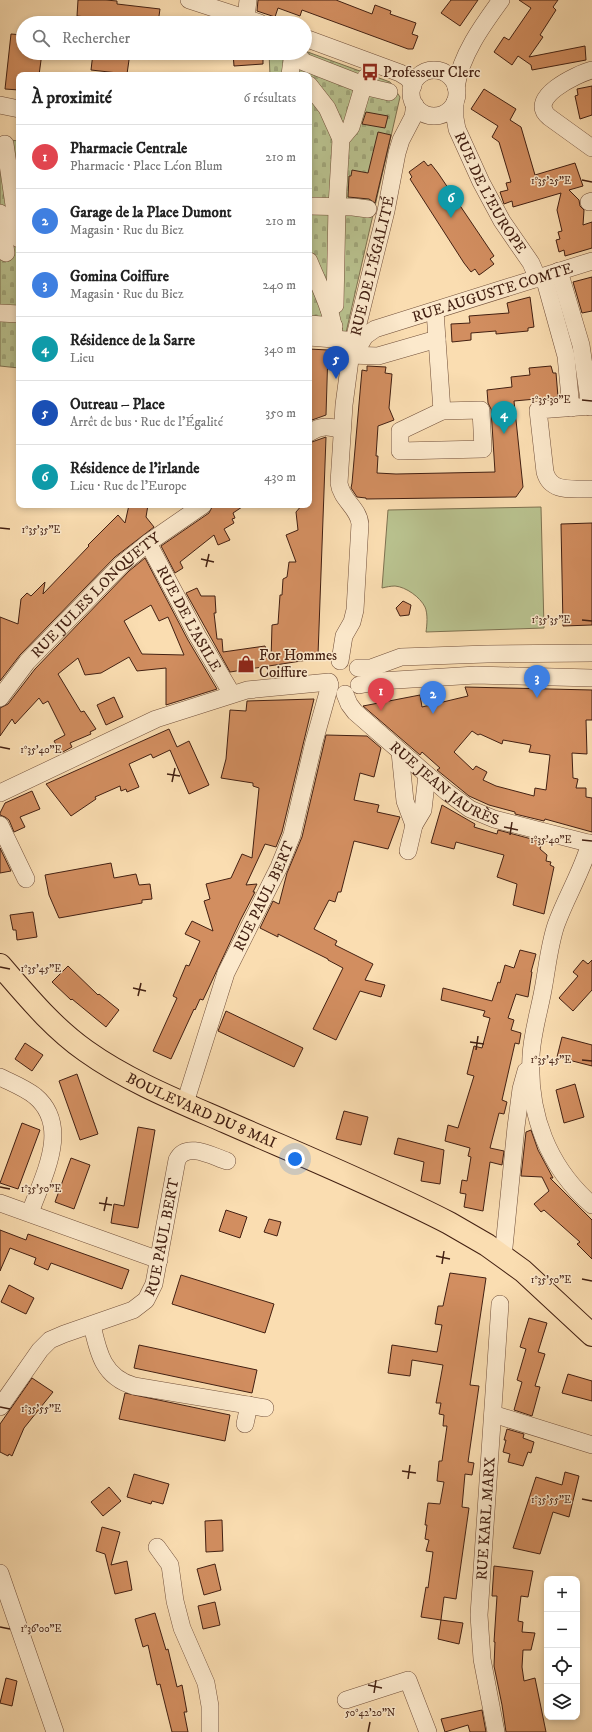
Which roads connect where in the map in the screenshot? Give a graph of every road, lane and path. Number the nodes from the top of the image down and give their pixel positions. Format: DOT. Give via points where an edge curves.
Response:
graph roads {
  1 [pos="189,0"];
  2 [pos="248,0"];
  3 [pos="501,0"];
  4 [pos="240,16"];
  5 [pos="252,16"];
  6 [pos="487,19"];
  7 [pos="312,41"];
  8 [pos="293,65"];
  9 [pos="592,70"];
  10 [pos="438,71"];
  11 [pos="365,81"];
  12 [pos="413,86"];
  13 [pos="312,89"];
  14 [pos="389,92"];
  15 [pos="456,94"];
  16 [pos="415,105"];
  17 [pos="0,106"];
  18 [pos="16,109"];
  19 [pos="341,138"];
  20 [pos="5,144"];
  21 [pos="592,148"];
  22 [pos="312,206"];
  23 [pos="337,206"];
  24 [pos="368,209"];
  25 [pos="0,213"];
  26 [pos="16,219"];
  27 [pos="8,254"];
  28 [pos="592,261"];
  29 [pos="312,268"];
  30 [pos="547,276"];
  31 [pos="365,299"];
  32 [pos="329,309"];
  33 [pos="435,311"];
  34 [pos="0,313"];
  35 [pos="16,314"];
  36 [pos="393,324"];
  37 [pos="312,325"];
  38 [pos="334,332"];
  39 [pos="312,336"];
  40 [pos="437,339"];
  41 [pos="352,355"];
  42 [pos="591,406"];
  43 [pos="571,408"];
  44 [pos="442,411"];
  45 [pos="342,430"];
  46 [pos="312,431"];
  47 [pos="592,489"];
  48 [pos="199,508"];
  49 [pos="148,543"];
  50 [pos="592,653"];
  51 [pos="340,661"];
  52 [pos="358,668"];
  53 [pos="592,678"];
  54 [pos="341,687"];
  55 [pos="232,694"];
  56 [pos="0,698"];
  57 [pos="400,752"];
  58 [pos="427,775"];
  59 [pos="0,793"];
  60 [pos="0,825"];
  61 [pos="414,825"];
  62 [pos="591,844"];
  63 [pos="408,851"];
  64 [pos="26,879"];
  65 [pos="3,967"];
  66 [pos="531,1055"];
  67 [pos="0,1078"];
  68 [pos="185,1104"];
  69 [pos="227,1161"];
  70 [pos="0,1203"];
  71 [pos="592,1205"];
  72 [pos="30,1213"];
  73 [pos="503,1257"];
  74 [pos="159,1260"];
  75 [pos="500,1304"];
  76 [pos="92,1325"];
  77 [pos="592,1335"];
  78 [pos="248,1405"];
  79 [pos="0,1407"];
  80 [pos="265,1408"];
  81 [pos="493,1414"];
  82 [pos="245,1424"];
  83 [pos="592,1445"];
  84 [pos="157,1548"];
  85 [pos="0,1573"];
  86 [pos="346,1700"];
  87 [pos="55,1732"];
  88 [pos="210,1732"];
  89 [pos="428,1732"];
  90 [pos="496,1732"];
  1 -- 4 [label="street"];
  2 -- 5 [label="street"];
  3 -- 6 [label="street"];
  6 -- 10 [label="street"];
  6 -- 15 [label="street, RUE DE L'EUROPE" via="463,62"];
  7 -- 12 [label="street" via="400,73 408,78"];
  8 -- 11 [label="street" via="304,62 358,83"];
  9 -- 21 [label="street" via="575,75 557,87 547,98 544,109 545,113"];
  10 -- 12 [label="street" via="429,71 421,75"];
  10 -- 15 [label="street" via="448,75"];
  11 -- 14 [label="street"];
  11 -- 19 [label="street" via="351,127"];
  12 -- 16 [label="street" via="411,95"];
  13 -- 19 [label="street" via="327,108"];
  15 -- 16 [label="street" via="448,111 437,116 423,113"];
  15 -- 30 [label="street, RUE DE L'EUROPE" via="455,118 458,129 481,182 502,221 531,263"];
  16 -- 31 [label="street, RUE DE L'ÉGALITÉ" via="412,121 397,153"];
  17 -- 18 [label="street"];
  19 -- 23 [label="street"];
  20 -- 26 [label="street"];
  22 -- 23 [label="street"];
  23 -- 24 [label="street"];
  23 -- 32 [label="street" via="335,304"];
  25 -- 27 [label="street"];
  28 -- 30 [label="street, RUE AUGUSTE COMTE"];
  29 -- 32 [label="street"];
  30 -- 33 [label="street, RUE AUGUSTE COMTE"];
  30 -- 42 [label="street" via="581,345"];
  30 -- 43 [label="street" via="566,356"];
  31 -- 36 [label="street, RUE AUGUSTE COMTE" via="365,312 369,316"];
  31 -- 41 [label="street, RUE DE L'ÉGALITÉ"];
  32 -- 38 [label="street"];
  33 -- 36 [label="street, RUE AUGUSTE COMTE"];
  33 -- 40 [label="street"];
  34 -- 35 [label="street"];
  36 -- 41 [label="street, RUE AUGUSTE COMTE" via="367,334"];
  37 -- 38 [label="street"];
  38 -- 39 [label="street"];
  38 -- 41 [label="street"];
  40 -- 41 [label="street" via="378,356"];
  40 -- 44 [label="street"];
  41 -- 45 [label="street, RUE DE L'ÉGALITÉ"];
  42 -- 43 [label="street"];
  43 -- 47 [label="street" via="538,410 545,472 548,481 555,486"];
  44 -- 44 [label="street" via="400,431 400,451 484,449 481,410"];
  45 -- 46 [label="street" via="326,426"];
  45 -- 51 [label="street, RUE DE L'ÉGALITÉ" via="340,489 357,514 360,524 354,610 352,622 344,636"];
  48 -- 49 [label="street, RUE JULES LONQUETY"];
  49 -- 55 [label="street, RUE DE L'ASILE"];
  49 -- 56 [label="street, RUE JULES LONQUETY" via="114,572 46,642 22,668"];
  50 -- 52 [label="street" via="401,657 371,668"];
  51 -- 52 [label="street" via="350,662"];
  51 -- 54 [label="street" via="331,668 328,675"];
  52 -- 54 [label="street" via="361,675"];
  53 -- 54 [label="street" via="476,675"];
  54 -- 55 [label="street" via="254,689"];
  54 -- 57 [label="street, RUE JEAN JAURÈS" via="353,710"];
  54 -- 68 [label="street, RUE PAUL BERT" via="314,742 292,835 280,867 226,974"];
  55 -- 59 [label="street" via="149,721"];
  57 -- 58 [label="street, RUE JEAN JAURÈS"];
  57 -- 61 [label="street" via="405,801"];
  58 -- 61 [label="street" via="423,810"];
  58 -- 62 [label="street, RUE JEAN JAURÈS" via="460,803 482,815"];
  60 -- 64 [label="street"];
  61 -- 63 [label="street"];
  62 -- 66 [label="street" via="554,932"];
  65 -- 68 [label="main road, BOULEVARD DU 8 MAI" via="26,997 84,1050 116,1070"];
  66 -- 71 [label="street" via="533,1099 544,1140 567,1181"];
  66 -- 73 [label="street" via="519,1102"];
  67 -- 72 [label="street" via="36,1096 50,1115 53,1127 51,1153"];
  68 -- 73 [label="main road, BOULEVARD DU 8 MAI" via="437,1217"];
  69 -- 74 [label="street, RUE PAUL BERT" via="191,1150 179,1156"];
  70 -- 72 [label="street"];
  72 -- 74 [label="street"];
  73 -- 77 [label="main road, BOULEVARD DU 8 MAI"];
  74 -- 76 [label="street, RUE PAUL BERT" via="149,1296 143,1304"];
  75 -- 81 [label="street, RUE KARL MARX"];
  76 -- 78 [label="street" via="101,1358 120,1381 134,1386"];
  76 -- 79 [label="street, RUE PAUL BERT" via="58,1336 44,1346"];
  78 -- 80 [label="street"];
  78 -- 82 [label="street"];
  81 -- 83 [label="street"];
  81 -- 90 [label="street, RUE KARL MARX" via="479,1615 482,1659"];
  84 -- 88 [label="street" via="170,1565 182,1628 206,1683"];
  85 -- 87 [label="street"];
  86 -- 89 [label="street" via="408,1680"];
}
